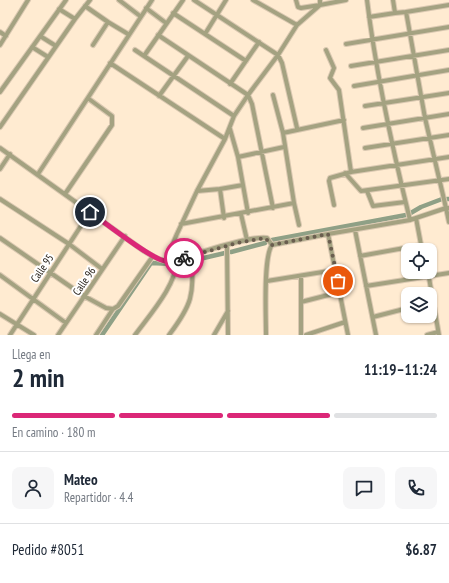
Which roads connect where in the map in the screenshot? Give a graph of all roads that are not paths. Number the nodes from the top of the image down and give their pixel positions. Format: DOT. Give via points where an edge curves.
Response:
graph roads {
  1 [pos="28,0"];
  2 [pos="66,0"];
  3 [pos="90,0"];
  4 [pos="119,0"];
  5 [pos="152,0"];
  6 [pos="183,0"];
  7 [pos="194,0"];
  8 [pos="226,0"];
  9 [pos="253,0"];
  10 [pos="296,0"];
  11 [pos="345,0"];
  12 [pos="367,0"];
  13 [pos="393,0"];
  14 [pos="320,2"];
  15 [pos="449,5"];
  16 [pos="85,6"];
  17 [pos="146,8"];
  18 [pos="59,9"];
  19 [pos="406,12"];
  20 [pos="173,13"];
  21 [pos="395,13"];
  22 [pos="217,15"];
  23 [pos="140,16"];
  24 [pos="369,17"];
  25 [pos="75,19"];
  26 [pos="108,22"];
  27 [pos="166,23"];
  28 [pos="297,25"];
  29 [pos="449,28"];
  30 [pos="0,32"];
  31 [pos="128,34"];
  32 [pos="205,34"];
  33 [pos="411,34"];
  34 [pos="158,35"];
  35 [pos="6,36"];
  36 [pos="40,36"];
  37 [pos="372,40"];
  38 [pos="259,42"];
  39 [pos="346,44"];
  40 [pos="0,45"];
  41 [pos="93,45"];
  42 [pos="56,46"];
  43 [pos="32,47"];
  44 [pos="135,50"];
  45 [pos="326,50"];
  46 [pos="449,50"];
  47 [pos="144,56"];
  48 [pos="188,56"];
  49 [pos="278,56"];
  50 [pos="414,56"];
  51 [pos="48,57"];
  52 [pos="246,61"];
  53 [pos="375,62"];
  54 [pos="110,63"];
  55 [pos="351,66"];
  56 [pos="449,70"];
  57 [pos="173,76"];
  58 [pos="418,76"];
  59 [pos="379,82"];
  60 [pos="230,84"];
  61 [pos="354,86"];
  62 [pos="0,92"];
  63 [pos="449,93"];
  64 [pos="248,95"];
  65 [pos="274,95"];
  66 [pos="159,96"];
  67 [pos="422,96"];
  68 [pos="89,99"];
  69 [pos="384,104"];
  70 [pos="365,106"];
  71 [pos="449,114"];
  72 [pos="234,116"];
  73 [pos="425,118"];
  74 [pos="344,120"];
  75 [pos="388,124"];
  76 [pos="0,127"];
  77 [pos="297,128"];
  78 [pos="362,128"];
  79 [pos="230,129"];
  80 [pos="283,133"];
  81 [pos="449,135"];
  82 [pos="225,139"];
  83 [pos="430,139"];
  84 [pos="392,145"];
  85 [pos="0,148"];
  86 [pos="284,148"];
  87 [pos="365,148"];
  88 [pos="262,151"];
  89 [pos="10,154"];
  90 [pos="238,157"];
  91 [pos="449,157"];
  92 [pos="434,159"];
  93 [pos="2,163"];
  94 [pos="396,164"];
  95 [pos="0,169"];
  96 [pos="351,172"];
  97 [pos="345,173"];
  98 [pos="38,174"];
  99 [pos="449,179"];
  100 [pos="438,180"];
  101 [pos="243,185"];
  102 [pos="402,186"];
  103 [pos="220,189"];
  104 [pos="197,191"];
  105 [pos="367,191"];
  106 [pos="65,194"];
  107 [pos="0,199"];
  108 [pos="405,202"];
  109 [pos="294,203"];
  110 [pos="334,205"];
  111 [pos="273,208"];
  112 [pos="448,208"];
  113 [pos="90,212"];
  114 [pos="248,213"];
  115 [pos="241,214"];
  116 [pos="224,218"];
  117 [pos="416,218"];
  118 [pos="410,220"];
  119 [pos="449,222"];
  120 [pos="181,224"];
  121 [pos="299,225"];
  122 [pos="355,230"];
  123 [pos="328,234"];
  124 [pos="125,236"];
  125 [pos="0,238"];
  126 [pos="247,240"];
  127 [pos="174,241"];
  128 [pos="421,243"];
  129 [pos="69,244"];
  130 [pos="272,244"];
  131 [pos="227,245"];
  132 [pos="401,251"];
  133 [pos="192,255"];
  134 [pos="153,256"];
  135 [pos="360,256"];
  136 [pos="176,260"];
  137 [pos="166,261"];
  138 [pos="102,269"];
  139 [pos="335,270"];
  140 [pos="50,273"];
  141 [pos="437,273"];
  142 [pos="449,273"];
  143 [pos="0,275"];
  144 [pos="301,276"];
  145 [pos="401,279"];
  146 [pos="267,281"];
  147 [pos="366,286"];
  148 [pos="340,292"];
  149 [pos="84,296"];
  150 [pos="33,298"];
  151 [pos="301,302"];
  152 [pos="113,309"];
  153 [pos="228,310"];
  154 [pos="401,310"];
  155 [pos="0,314"];
  156 [pos="372,317"];
  157 [pos="345,322"];
  158 [pos="66,323"];
  159 [pos="437,323"];
  160 [pos="17,324"];
  161 [pos="439,334"];
  162 [pos="10,335"];
  163 [pos="34,335"];
  164 [pos="58,335"];
  165 [pos="96,335"];
  166 [pos="135,335"];
  167 [pos="169,335"];
  168 [pos="214,335"];
  169 [pos="228,335"];
  170 [pos="266,335"];
  171 [pos="301,335"];
  172 [pos="306,335"];
  173 [pos="348,335"];
  174 [pos="376,335"];
  175 [pos="427,335"];
  1 -- 35 [label="street"];
  2 -- 18 [label="street"];
  3 -- 16 [label="street"];
  4 -- 23 [label="street"];
  5 -- 17 [label="street"];
  6 -- 20 [label="street"];
  7 -- 22 [label="street"];
  8 -- 22 [label="street"];
  9 -- 28 [label="street"];
  10 -- 14 [label="street" via="298,7 301,8"];
  11 -- 14 [label="street"];
  12 -- 24 [label="street"];
  13 -- 21 [label="street"];
  14 -- 28 [label="street"];
  15 -- 19 [label="street"];
  16 -- 25 [label="street"];
  16 -- 26 [label="street"];
  17 -- 23 [label="street"];
  17 -- 27 [label="street"];
  18 -- 25 [label="street"];
  18 -- 36 [label="street"];
  19 -- 21 [label="street"];
  19 -- 33 [label="street"];
  20 -- 27 [label="street"];
  20 -- 32 [label="street"];
  21 -- 24 [label="street"];
  22 -- 32 [label="street"];
  22 -- 38 [label="street"];
  23 -- 31 [label="street"];
  24 -- 37 [label="street"];
  25 -- 42 [label="street"];
  26 -- 31 [label="street"];
  26 -- 41 [label="street"];
  27 -- 34 [label="street"];
  28 -- 49 [label="street"];
  29 -- 33 [label="street"];
  30 -- 35 [label="street"];
  31 -- 54 [label="street"];
  32 -- 52 [label="street"];
  33 -- 37 [label="street"];
  33 -- 50 [label="street"];
  34 -- 47 [label="street"];
  34 -- 48 [label="street"];
  35 -- 40 [label="street"];
  36 -- 42 [label="street"];
  36 -- 43 [label="street"];
  37 -- 39 [label="street"];
  37 -- 53 [label="street"];
  38 -- 49 [label="street"];
  38 -- 52 [label="street"];
  42 -- 51 [label="street"];
  43 -- 51 [label="street"];
  43 -- 62 [label="street"];
  44 -- 47 [label="street"];
  45 -- 74 [label="street" via="334,68 330,78 339,90"];
  46 -- 50 [label="street"];
  47 -- 57 [label="street"];
  48 -- 57 [label="street"];
  48 -- 60 [label="street"];
  49 -- 64 [label="street"];
  49 -- 77 [label="street" via="282,63"];
  50 -- 53 [label="street"];
  50 -- 58 [label="street"];
  51 -- 76 [label="street"];
  52 -- 60 [label="street"];
  53 -- 55 [label="street"];
  53 -- 59 [label="street"];
  54 -- 66 [label="street"];
  54 -- 68 [label="street"];
  56 -- 58 [label="street"];
  57 -- 66 [label="street"];
  57 -- 72 [label="street"];
  58 -- 59 [label="street"];
  58 -- 67 [label="street"];
  59 -- 61 [label="street"];
  59 -- 69 [label="street"];
  60 -- 64 [label="street"];
  63 -- 67 [label="street"];
  64 -- 72 [label="street"];
  64 -- 88 [label="street"];
  65 -- 80 [label="street"];
  66 -- 82 [label="street"];
  67 -- 69 [label="street"];
  67 -- 73 [label="street"];
  68 -- 98 [label="street"];
  68 -- 106 [label="street" via="112,116 112,125"];
  69 -- 70 [label="street"];
  69 -- 75 [label="street"];
  71 -- 73 [label="street"];
  72 -- 79 [label="street"];
  73 -- 75 [label="street"];
  73 -- 83 [label="street"];
  74 -- 77 [label="street"];
  74 -- 96 [label="street"];
  75 -- 78 [label="street"];
  75 -- 84 [label="street"];
  77 -- 80 [label="street"];
  79 -- 82 [label="street"];
  79 -- 90 [label="street"];
  80 -- 86 [label="street"];
  81 -- 83 [label="street"];
  82 -- 104 [label="street"];
  83 -- 84 [label="street"];
  83 -- 92 [label="street"];
  84 -- 87 [label="street"];
  84 -- 94 [label="street"];
  85 -- 89 [label="street"];
  86 -- 88 [label="street"];
  86 -- 109 [label="street"];
  88 -- 90 [label="street"];
  88 -- 111 [label="street"];
  89 -- 93 [label="street"];
  89 -- 98 [label="street"];
  90 -- 101 [label="street"];
  91 -- 92 [label="street"];
  92 -- 94 [label="street"];
  92 -- 100 [label="street"];
  93 -- 95 [label="street"];
  94 -- 96 [label="street"];
  94 -- 102 [label="street"];
  96 -- 97 [label="street"];
  97 -- 105 [label="street" via="356,187 361,191"];
  97 -- 110 [label="street" via="330,178"];
  98 -- 106 [label="street"];
  99 -- 100 [label="street"];
  100 -- 102 [label="street"];
  100 -- 112 [label="street"];
  101 -- 103 [label="street"];
  101 -- 114 [label="street"];
  102 -- 105 [label="street"];
  102 -- 108 [label="street"];
  103 -- 104 [label="street"];
  103 -- 116 [label="street"];
  104 -- 120 [label="street"];
  105 -- 108 [label="street" via="373,206"];
  106 -- 113 [label="street"];
  107 -- 129 [label="street"];
  108 -- 118 [label="street"];
  109 -- 111 [label="street"];
  109 -- 121 [label="street"];
  111 -- 114 [label="street"];
  112 -- 117 [label="street"];
  112 -- 119 [label="street"];
  113 -- 124 [label="street"];
  113 -- 129 [label="street, Calle 95"];
  114 -- 115 [label="street"];
  115 -- 116 [label="street"];
  115 -- 126 [label="street"];
  116 -- 120 [label="street"];
  117 -- 118 [label="street"];
  117 -- 128 [label="street"];
  118 -- 122 [label="street"];
  120 -- 127 [label="street"];
  122 -- 123 [label="street"];
  122 -- 135 [label="street"];
  123 -- 130 [label="street"];
  123 -- 139 [label="street"];
  124 -- 134 [label="street"];
  124 -- 138 [label="street, Calle 96"];
  125 -- 140 [label="street"];
  126 -- 130 [label="street" via="265,238"];
  126 -- 131 [label="street"];
  127 -- 133 [label="street" via="177,248"];
  127 -- 137 [label="street"];
  129 -- 138 [label="street"];
  129 -- 140 [label="street, Calle 95"];
  130 -- 146 [label="street" via="269,251"];
  131 -- 133 [label="street"];
  131 -- 153 [label="street"];
  132 -- 135 [label="street"];
  133 -- 136 [label="street"];
  133 -- 167 [label="street" via="191,300 185,314"];
  134 -- 137 [label="street"];
  134 -- 152 [label="street" via="118,306"];
  135 -- 147 [label="street"];
  136 -- 137 [label="street"];
  136 -- 166 [label="street" via="177,270"];
  138 -- 149 [label="street, Calle 96"];
  139 -- 144 [label="street"];
  139 -- 148 [label="street"];
  140 -- 149 [label="street"];
  140 -- 150 [label="street, Calle 95"];
  141 -- 142 [label="street"];
  143 -- 150 [label="street"];
  144 -- 146 [label="street"];
  144 -- 151 [label="street"];
  145 -- 147 [label="street"];
  146 -- 170 [label="street"];
  147 -- 156 [label="street"];
  148 -- 151 [label="street"];
  148 -- 157 [label="street"];
  149 -- 152 [label="street"];
  149 -- 158 [label="street, Calle 96"];
  150 -- 158 [label="street"];
  150 -- 160 [label="street, Calle 95"];
  151 -- 171 [label="street"];
  152 -- 165 [label="street"];
  153 -- 168 [label="street"];
  153 -- 169 [label="street"];
  154 -- 156 [label="street"];
  155 -- 160 [label="street"];
  156 -- 174 [label="street"];
  157 -- 172 [label="street"];
  157 -- 173 [label="street"];
  158 -- 164 [label="street, Calle 96"];
  159 -- 161 [label="street"];
  160 -- 162 [label="street, Calle 95"];
  160 -- 163 [label="street"];
  161 -- 175 [label="street"];
}
